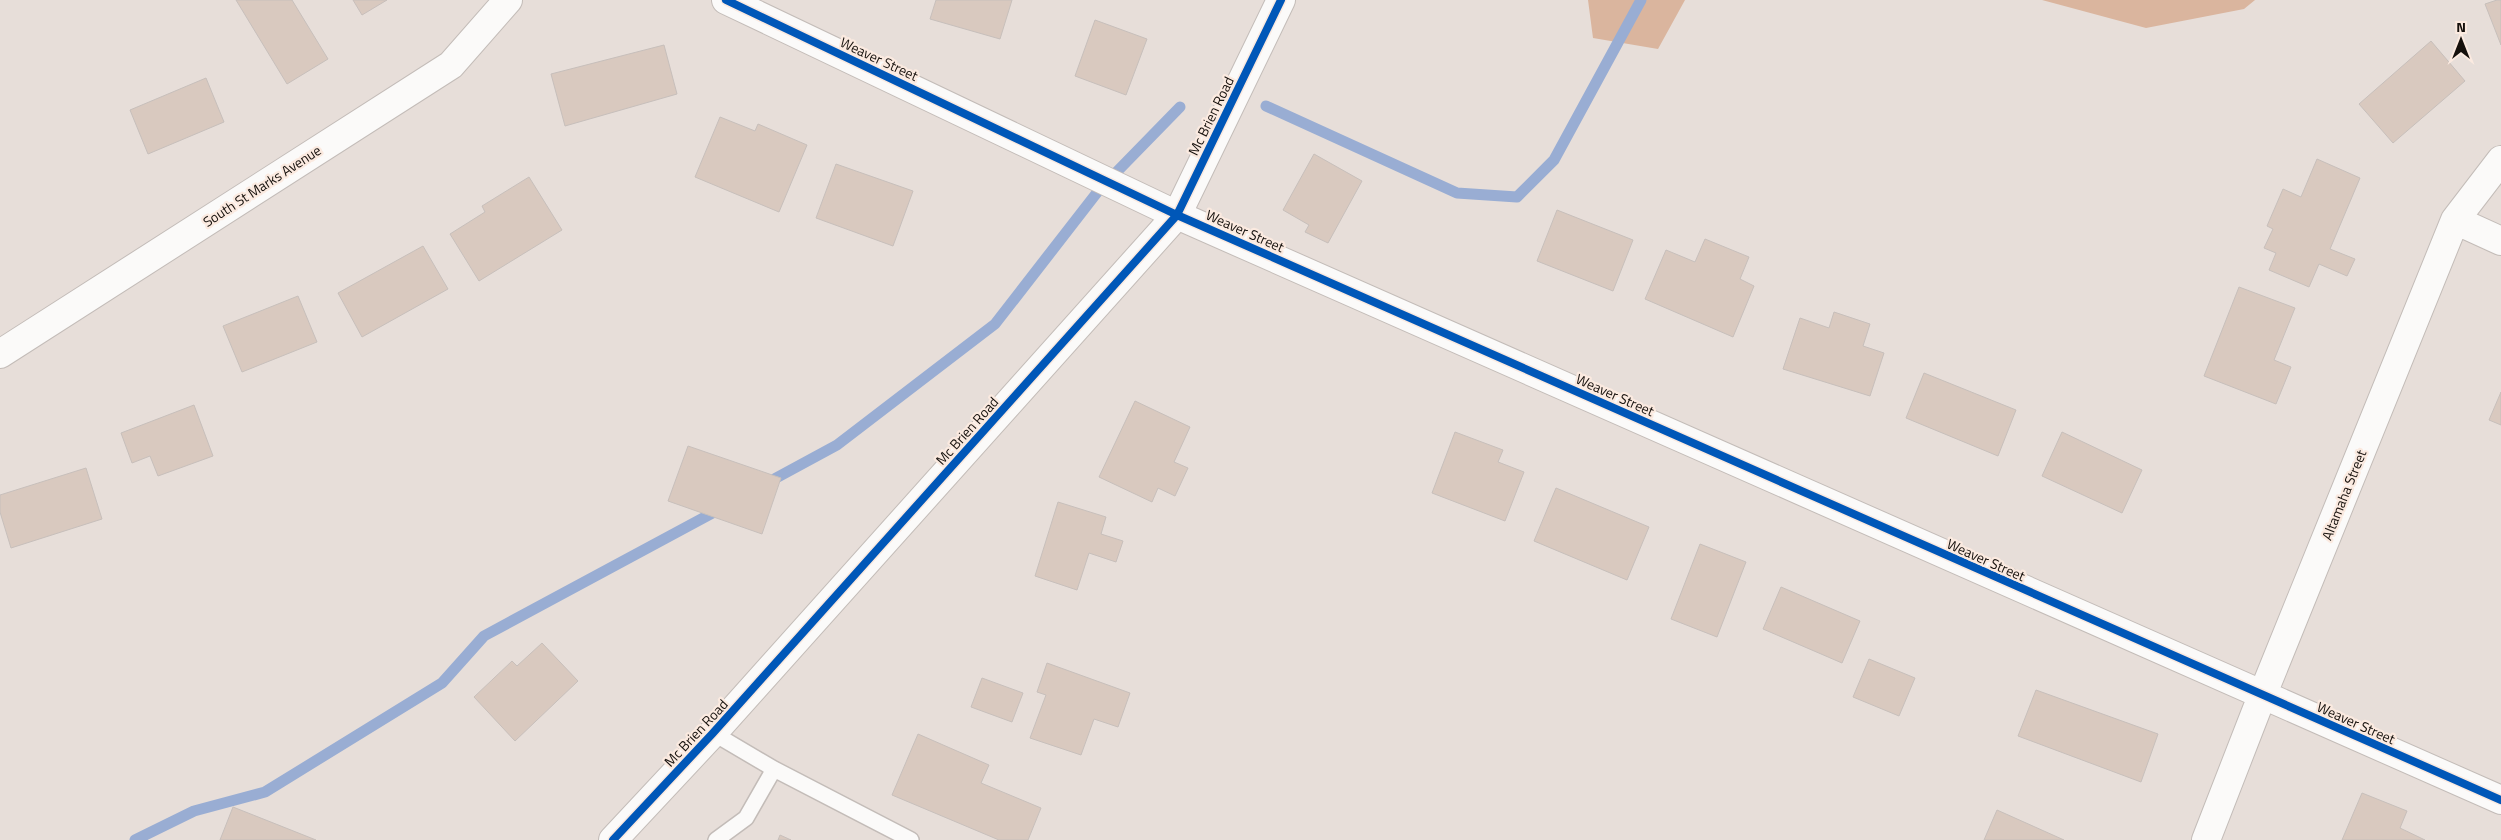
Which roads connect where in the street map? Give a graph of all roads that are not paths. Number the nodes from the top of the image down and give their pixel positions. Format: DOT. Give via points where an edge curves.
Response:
graph roads {
  1 [pos="508,0"];
  2 [pos="726,0"];
  3 [pos="1281,0"];
  4 [pos="2501,160"];
  5 [pos="1177,215"];
  6 [pos="2455,220"];
  7 [pos="2501,241"];
  8 [pos="0,354"];
  9 [pos="2262,696"];
  10 [pos="714,733"];
  11 [pos="774,769"];
  12 [pos="2501,800"];
  13 [pos="615,839"];
  14 [pos="716,840"];
  15 [pos="911,840"];
  16 [pos="2206,840"];
  1 -- 8 [label="street, South St Marks Avenue" via="451,65"];
  2 -- 5 [label="street, Weaver Street"];
  3 -- 5 [label="street, Mc Brien Road"];
  4 -- 6 [label="street, Altamaha Street"];
  5 -- 9 [label="street, Weaver Street"];
  5 -- 10 [label="street, Mc Brien Road"];
  6 -- 7 [label="street"];
  6 -- 9 [label="street, Altamaha Street"];
  9 -- 12 [label="street, Weaver Street"];
  9 -- 16 [label="street, Altamaha Street"];
  10 -- 11 [label="lane"];
  10 -- 13 [label="street, Mc Brien Road"];
  11 -- 14 [label="lane" via="746,818"];
  11 -- 15 [label="lane"];
}
